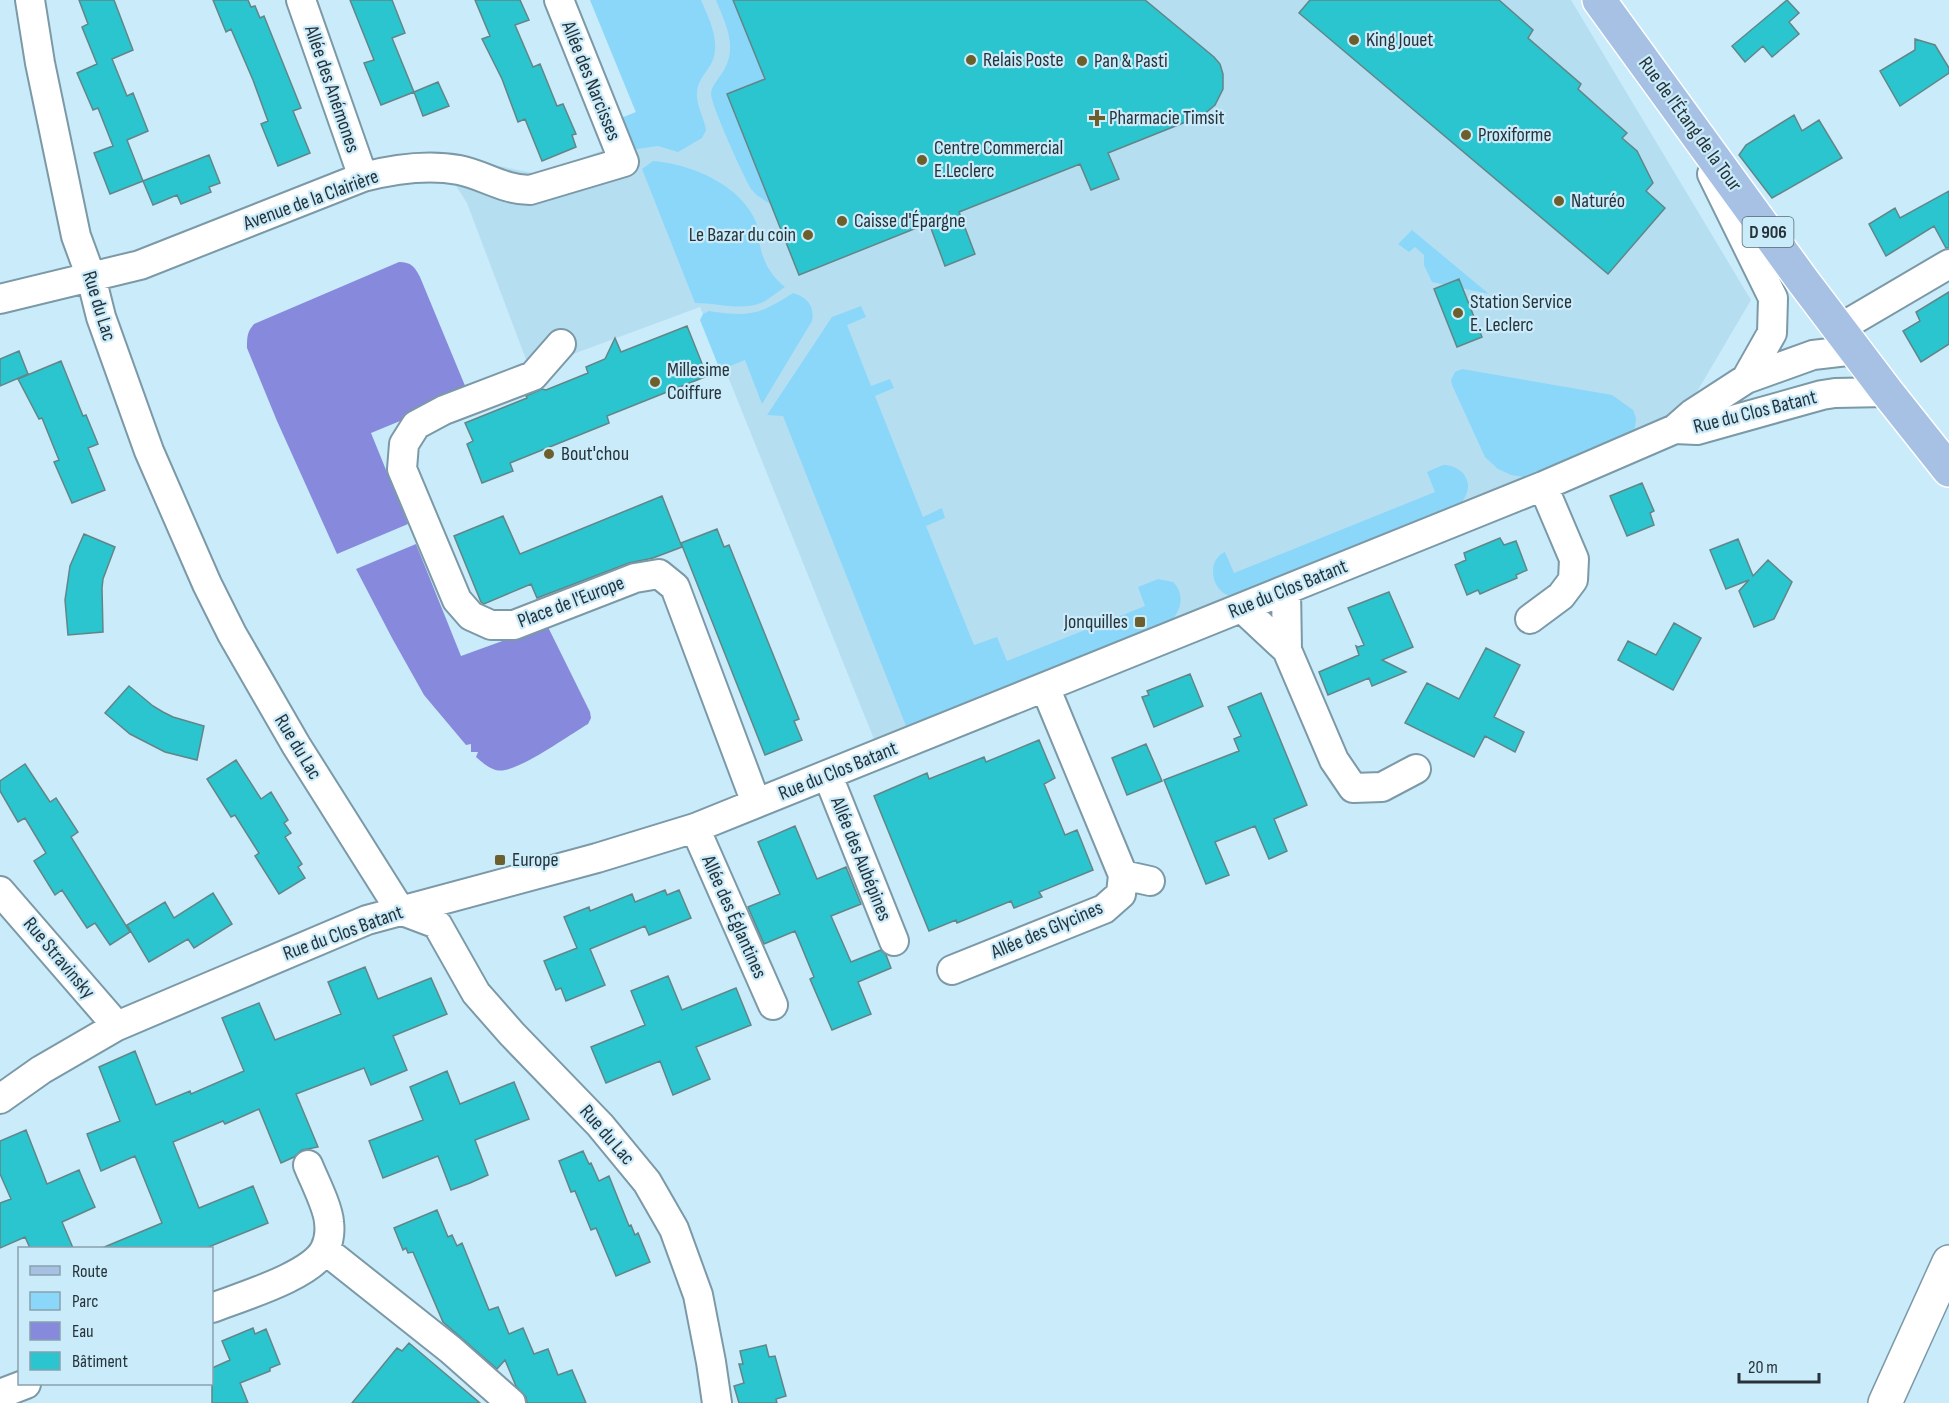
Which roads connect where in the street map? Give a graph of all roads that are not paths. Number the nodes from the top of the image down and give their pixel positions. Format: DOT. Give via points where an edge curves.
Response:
graph roads {
  1 [pos="30,0"];
  2 [pos="301,0"];
  3 [pos="559,0"];
  4 [pos="1599,0"];
  5 [pos="1682,113"];
  6 [pos="624,162"];
  7 [pos="363,177"];
  8 [pos="1949,264"];
  9 [pos="91,277"];
  10 [pos="0,299"];
  11 [pos="1848,339"];
  12 [pos="561,344"];
  13 [pos="1746,379"];
  14 [pos="1887,392"];
  15 [pos="1835,393"];
  16 [pos="1675,429"];
  17 [pos="1940,460"];
  18 [pos="1949,483"];
  19 [pos="1543,486"];
  20 [pos="1286,590"];
  21 [pos="1242,608"];
  22 [pos="1530,619"];
  23 [pos="1287,650"];
  24 [pos="1045,687"];
  25 [pos="1416,769"];
  26 [pos="828,776"];
  27 [pos="756,803"];
  28 [pos="695,828"];
  29 [pos="1123,875"];
  30 [pos="1150,881"];
  31 [pos="0,891"];
  32 [pos="400,910"];
  33 [pos="894,941"];
  34 [pos="952,970"];
  35 [pos="773,1005"];
  36 [pos="117,1026"];
  37 [pos="0,1099"];
  38 [pos="308,1165"];
  39 [pos="325,1250"];
  40 [pos="1949,1262"];
  41 [pos="213,1308"];
  42 [pos="21,1385"];
  43 [pos="0,1394"];
  44 [pos="511,1403"];
  45 [pos="717,1403"];
  46 [pos="1885,1403"];
  1 -- 9 [label="street, Rue du Lac" via="76,236"];
  2 -- 7 [label="street, Allée des Anémones"];
  3 -- 6 [label="street, Allée des Narcisses"];
  4 -- 5 [label="main road, Rue de l'Étang de la Tour / D 906"];
  5 -- 11 [label="main road, Rue de l'Étang de la Tour / D 906"];
  5 -- 13 [label="street, Rue du Clos Batant" via="1773,298 1772,333"];
  6 -- 7 [label="street, Avenue de la Clairière" via="530,190 514,190 441,168 398,169"];
  7 -- 9 [label="street, Avenue de la Clairière" via="140,265"];
  8 -- 11 [label="street"];
  9 -- 10 [label="street, Avenue de la Clairière"];
  9 -- 32 [label="street, Rue du Lac" via="148,451 223,616 296,745"];
  11 -- 13 [label="street, Rue du Clos Batant"];
  11 -- 14 [label="main road, Rue de l'Étang de la Tour / D 906"];
  11 -- 15 [label="street, Rue du Clos Batant"];
  12 -- 27 [label="street, Place de l'Europe" via="534,376 416,424 404,444 402,469 457,600 471,615 491,625 514,625 635,578 659,574 675,587"];
  13 -- 16 [label="street, Rue du Clos Batant"];
  14 -- 15 [label="street, Rue du Clos Batant"];
  14 -- 17 [label="main road, Rue de l'Étang de la Tour / D 906"];
  15 -- 16 [label="street, Rue du Clos Batant" via="1697,430"];
  16 -- 19 [label="street, Rue du Clos Batant"];
  17 -- 18 [label="main road, D 906"];
  19 -- 20 [label="street, Rue du Clos Batant"];
  19 -- 22 [label="street" via="1574,559 1573,580 1561,596"];
  20 -- 21 [label="street, Rue du Clos Batant"];
  20 -- 23 [label="street"];
  21 -- 23 [label="street"];
  21 -- 24 [label="street, Rue du Clos Batant"];
  23 -- 25 [label="street" via="1334,760 1353,788 1382,787"];
  24 -- 26 [label="street, Rue du Clos Batant"];
  24 -- 29 [label="street"];
  26 -- 27 [label="street, Rue du Clos Batant"];
  26 -- 33 [label="street, Allée des Aubépines"];
  27 -- 28 [label="street, Rue du Clos Batant"];
  28 -- 32 [label="street, Rue du Clos Batant"];
  28 -- 35 [label="street, Allée des Églantines"];
  29 -- 30 [label="street"];
  29 -- 34 [label="street, Allée des Glycines" via="1121,894 1104,909"];
  31 -- 36 [label="street, Rue Stravinsky"];
  32 -- 36 [label="street, Rue du Clos Batant" via="367,920"];
  32 -- 45 [label="street, Rue du Lac" via="437,924 476,993 600,1125 647,1182 674,1229 698,1295"];
  36 -- 37 [label="street, Rue du Clos Batant"];
  38 -- 39 [label="street" via="329,1220"];
  39 -- 41 [label="street" via="295,1276"];
  39 -- 44 [label="street"];
  40 -- 46 [label="main road"];
  42 -- 43 [label="street"];
}
